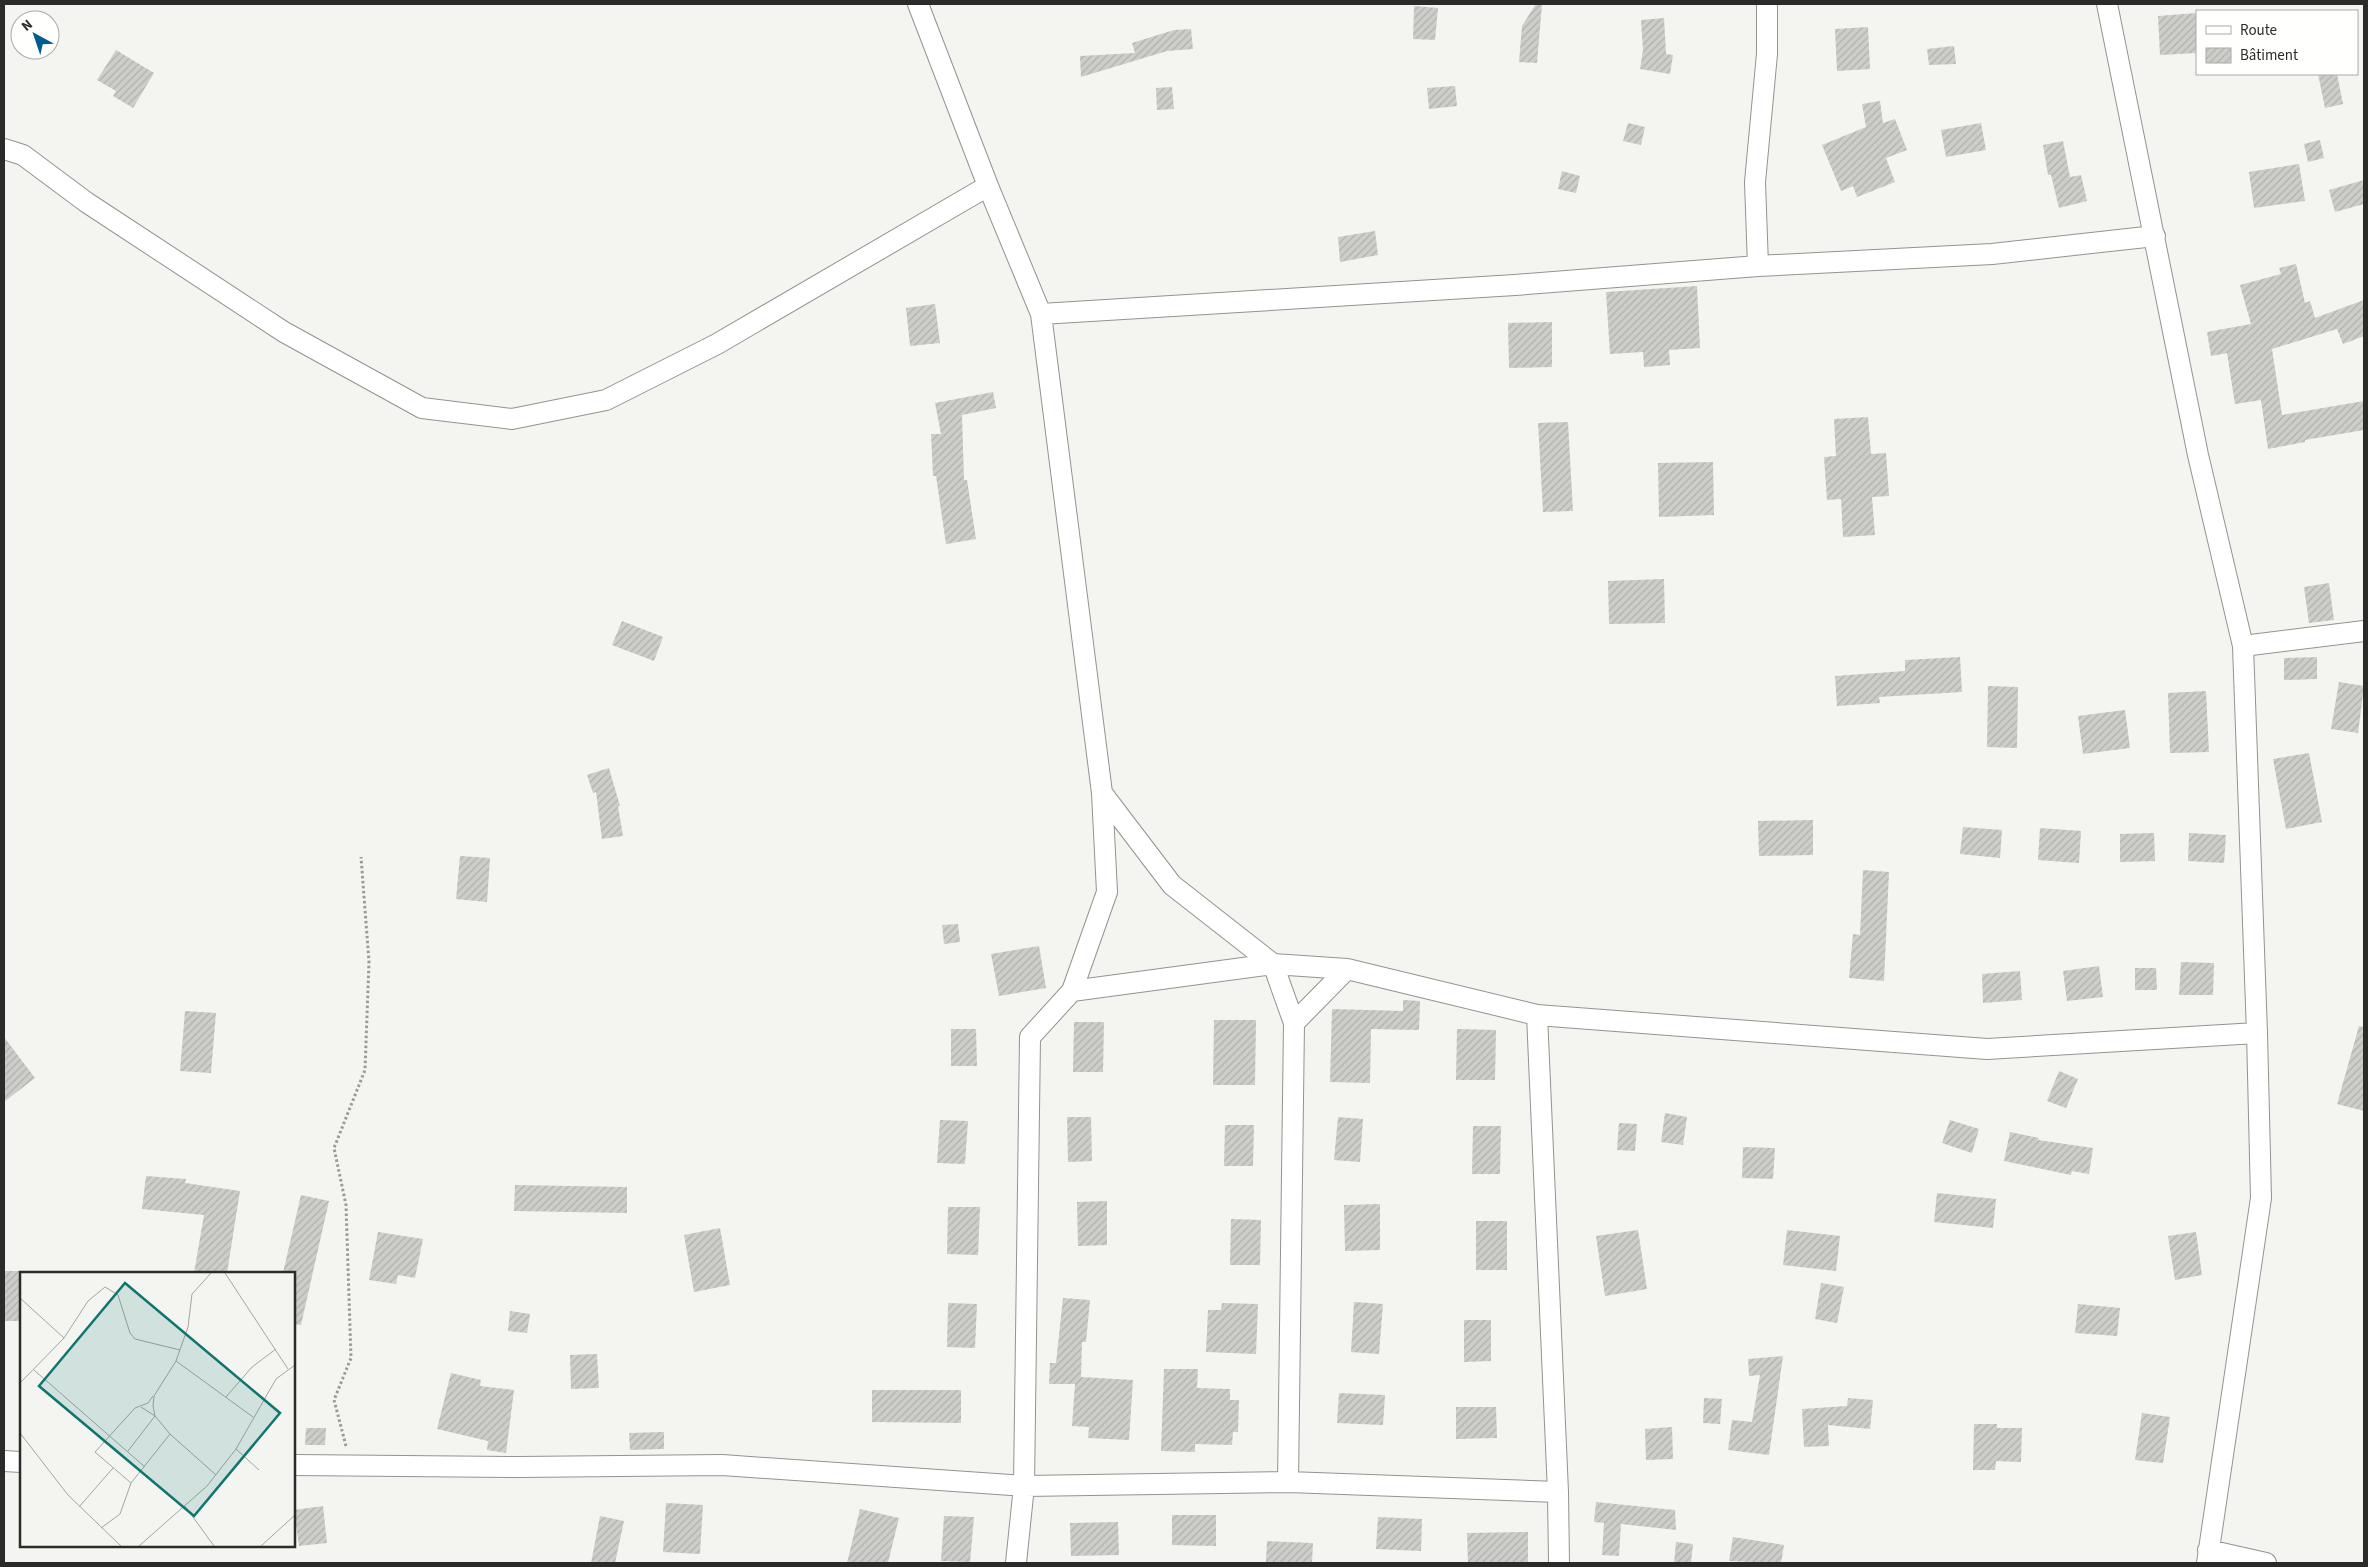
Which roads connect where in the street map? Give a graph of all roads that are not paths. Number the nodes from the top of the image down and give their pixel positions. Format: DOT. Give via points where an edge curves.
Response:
graph roads {
  1 [pos="918,4"];
  2 [pos="1766,4"];
  3 [pos="2107,4"];
  4 [pos="4,149"];
  5 [pos="988,186"];
  6 [pos="2155,236"];
  7 [pos="1758,266"];
  8 [pos="1041,314"];
  9 [pos="2364,631"];
  10 [pos="2243,646"];
  11 [pos="1102,793"];
  12 [pos="1273,964"];
  13 [pos="1348,968"];
  14 [pos="1072,991"];
  15 [pos="1537,1015"];
  16 [pos="1294,1023"];
  17 [pos="2257,1033"];
  18 [pos="4,1461"];
  19 [pos="20,1462"];
  20 [pos="295,1465"];
  21 [pos="1288,1482"];
  22 [pos="1024,1486"];
  23 [pos="1558,1492"];
  24 [pos="2207,1556"];
  25 [pos="1016,1563"];
  26 [pos="1559,1563"];
  27 [pos="2266,1563"];
  1 -- 5 [label="street"];
  2 -- 7 [label="street" via="1767,54 1755,182"];
  3 -- 6 [label="street"];
  4 -- 5 [label="street" via="22,155 86,202 284,332 422,408 512,419 606,400 717,344"];
  5 -- 8 [label="street"];
  6 -- 7 [label="street" via="1992,254"];
  6 -- 10 [label="street" via="2198,454"];
  7 -- 8 [label="street" via="1515,285"];
  8 -- 11 [label="street"];
  9 -- 10 [label="street"];
  10 -- 17 [label="street"];
  11 -- 12 [label="street" via="1172,885"];
  11 -- 14 [label="street" via="1107,892"];
  12 -- 13 [label="street"];
  12 -- 14 [label="street"];
  12 -- 16 [label="street"];
  13 -- 15 [label="street"];
  13 -- 16 [label="street"];
  14 -- 22 [label="street" via="1030,1037"];
  15 -- 17 [label="street" via="1986,1049"];
  15 -- 23 [label="street"];
  16 -- 21 [label="street"];
  17 -- 24 [label="street" via="2260,1198"];
  18 -- 19 [label="street"];
  20 -- 22 [label="street" via="722,1465"];
  21 -- 22 [label="street"];
  21 -- 23 [label="street"];
  22 -- 25 [label="street"];
  23 -- 26 [label="street"];
  24 -- 27 [label="street"];
}
